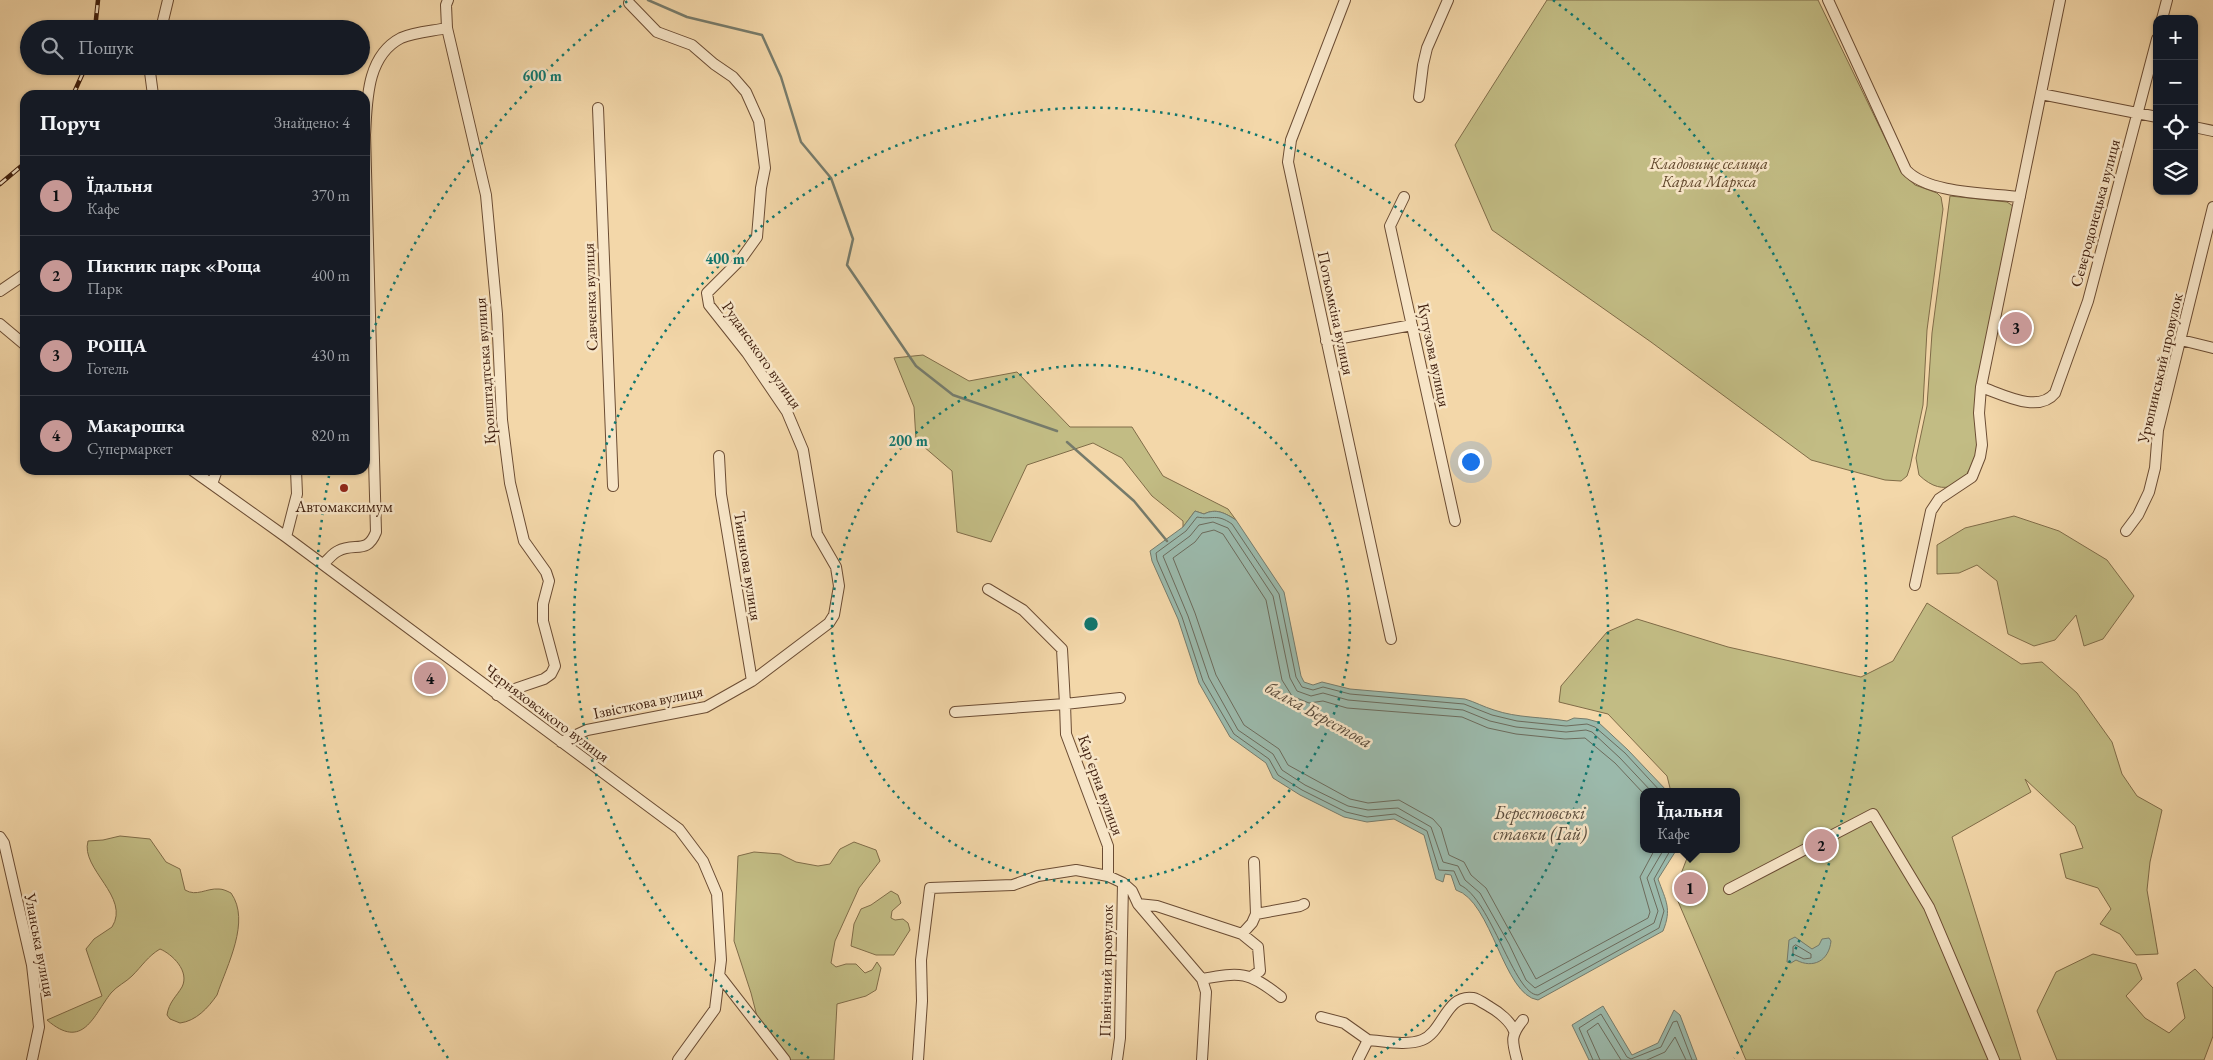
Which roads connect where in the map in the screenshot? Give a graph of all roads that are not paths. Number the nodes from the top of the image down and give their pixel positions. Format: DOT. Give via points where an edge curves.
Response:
graph roads {
  1 [pos="168,0"];
  2 [pos="448,0"];
  3 [pos="1345,0"];
  4 [pos="1448,0"];
  5 [pos="1828,0"];
  6 [pos="2060,0"];
  7 [pos="2167,0"];
  8 [pos="628,3"];
  9 [pos="2163,15"];
  10 [pos="163,20"];
  11 [pos="447,28"];
  12 [pos="2153,54"];
  13 [pos="150,75"];
  14 [pos="152,90"];
  15 [pos="368,90"];
  16 [pos="2041,94"];
  17 [pos="1419,97"];
  18 [pos="598,108"];
  19 [pos="2137,112"];
  20 [pos="2153,116"];
  21 [pos="2198,128"];
  22 [pos="2213,132"];
  23 [pos="1404,197"];
  24 [pos="2020,197"];
  25 [pos="2213,206"];
  26 [pos="20,277"];
  27 [pos="0,291"];
  28 [pos="370,315"];
  29 [pos="0,324"];
  30 [pos="1412,325"];
  31 [pos="2181,340"];
  32 [pos="20,341"];
  33 [pos="1326,341"];
  34 [pos="2213,348"];
  35 [pos="1981,387"];
  36 [pos="719,456"];
  37 [pos="199,475"];
  38 [pos="215,475"];
  39 [pos="296,475"];
  40 [pos="212,484"];
  41 [pos="613,486"];
  42 [pos="1455,521"];
  43 [pos="2126,531"];
  44 [pos="286,537"];
  45 [pos="323,564"];
  46 [pos="1915,585"];
  47 [pos="988,589"];
  48 [pos="834,615"];
  49 [pos="1391,639"];
  50 [pos="752,681"];
  51 [pos="497,695"];
  52 [pos="1120,698"];
  53 [pos="1064,704"];
  54 [pos="955,712"];
  55 [pos="561,742"];
  56 [pos="0,837"];
  57 [pos="1254,862"];
  58 [pos="1108,876"];
  59 [pos="1123,883"];
  60 [pos="1729,888"];
  61 [pos="1138,904"];
  62 [pos="1304,904"];
  63 [pos="1256,914"];
  64 [pos="1242,934"];
  65 [pos="720,975"];
  66 [pos="1251,977"];
  67 [pos="1202,979"];
  68 [pos="1281,997"];
  69 [pos="1322,1017"];
  70 [pos="1523,1020"];
  71 [pos="1514,1031"];
  72 [pos="1368,1040"];
  73 [pos="32,1060"];
  74 [pos="678,1060"];
  75 [pos="785,1060"];
  76 [pos="918,1060"];
  77 [pos="1117,1060"];
  78 [pos="1202,1060"];
  79 [pos="1358,1060"];
  80 [pos="1517,1060"];
  81 [pos="1994,1060"];
  1 -- 10 [label="street"];
  2 -- 11 [label="street, Кронштадтська вулиця"];
  3 -- 33 [label="street, Потьомкіна вулиця" via="1291,140 1288,162"];
  4 -- 17 [label="street" via="1428,48"];
  5 -- 24 [label="street" via="1911,176 1948,188"];
  6 -- 16 [label="street"];
  7 -- 9 [label="street"];
  8 -- 48 [label="street, Руданського вулиця" via="657,32 692,45 734,77 746,92 759,121 765,168 757,237 742,258 707,293 709,304 787,412 803,450 815,527 836,566 839,586"];
  11 -- 15 [label="street" via="402,38 383,52"];
  11 -- 51 [label="street, Кронштадтська вулиця" via="486,195 497,314 502,420 510,482 524,541 549,581 543,604 543,621 555,666 544,679"];
  12 -- 19 [label="street, Сєвєродонецька вулиця"];
  13 -- 14 [label="street"];
  16 -- 19 [label="street"];
  16 -- 24 [label="street"];
  18 -- 41 [label="street, Савченка вулиця"];
  19 -- 20 [label="street"];
  19 -- 35 [label="street, Сєвєродонецька вулиця" via="2088,301 2055,393 2051,398 2033,403"];
  21 -- 22 [label="street"];
  23 -- 30 [label="street, Кутузова вулиця" via="1390,226"];
  24 -- 35 [label="street"];
  25 -- 31 [label="street, Урюпинський провулок"];
  26 -- 27 [label="street"];
  28 -- 45 [label="street" via="376,532 372,542 339,550"];
  29 -- 32 [label="street"];
  30 -- 33 [label="street"];
  30 -- 42 [label="street, Кутузова вулиця"];
  31 -- 34 [label="street"];
  31 -- 43 [label="street, Урюпинський провулок" via="2158,430 2149,492"];
  33 -- 49 [label="street, Потьомкіна вулиця"];
  35 -- 46 [label="street" via="1980,457 1972,477 1939,499 1931,511"];
  36 -- 50 [label="street, Тинянова вулиця" via="721,494"];
  37 -- 40 [label="street, Черняховського вулиця"];
  38 -- 40 [label="street"];
  39 -- 44 [label="street" via="297,494"];
  40 -- 44 [label="street, Черняховського вулиця"];
  44 -- 45 [label="street, Черняховського вулиця"];
  45 -- 51 [label="street, Черняховського вулиця"];
  47 -- 53 [label="street, Кар'єрна вулиця" via="1023,610 1062,649"];
  48 -- 50 [label="street, Iзвiсткова вулиця" via="829,623"];
  50 -- 55 [label="street, Iзвiсткова вулиця" via="706,707 588,730"];
  51 -- 55 [label="street, Черняховського вулиця"];
  52 -- 53 [label="street"];
  53 -- 54 [label="street"];
  53 -- 58 [label="street, Кар'єрна вулиця" via="1066,734 1108,846"];
  55 -- 65 [label="street, Черняховського вулиця" via="679,829 703,861 717,894"];
  56 -- 73 [label="street, Уланська вулиця" via="32,965 39,1027"];
  57 -- 63 [label="street"];
  58 -- 59 [label="street"];
  58 -- 76 [label="street" via="1076,870 1038,876 1013,886 930,888 921,960"];
  59 -- 61 [label="street" via="1132,891"];
  59 -- 77 [label="street, Північний провулок"];
  60 -- 81 [label="street" via="1873,814 1928,907"];
  61 -- 64 [label="street" via="1157,906"];
  61 -- 67 [label="street"];
  62 -- 63 [label="street"];
  63 -- 64 [label="street"];
  64 -- 66 [label="street" via="1258,947 1260,971"];
  65 -- 74 [label="street, Черняховського вулиця" via="715,1009"];
  65 -- 75 [label="street"];
  66 -- 67 [label="street" via="1236,973"];
  66 -- 68 [label="street"];
  67 -- 78 [label="street" via="1206,992"];
  69 -- 72 [label="street" via="1344,1023"];
  70 -- 71 [label="street"];
  71 -- 72 [label="street" via="1512,1025 1493,1009 1474,998 1460,1000 1451,1006 1423,1040"];
  71 -- 80 [label="street" via="1512,1044"];
  72 -- 79 [label="street"];
}
